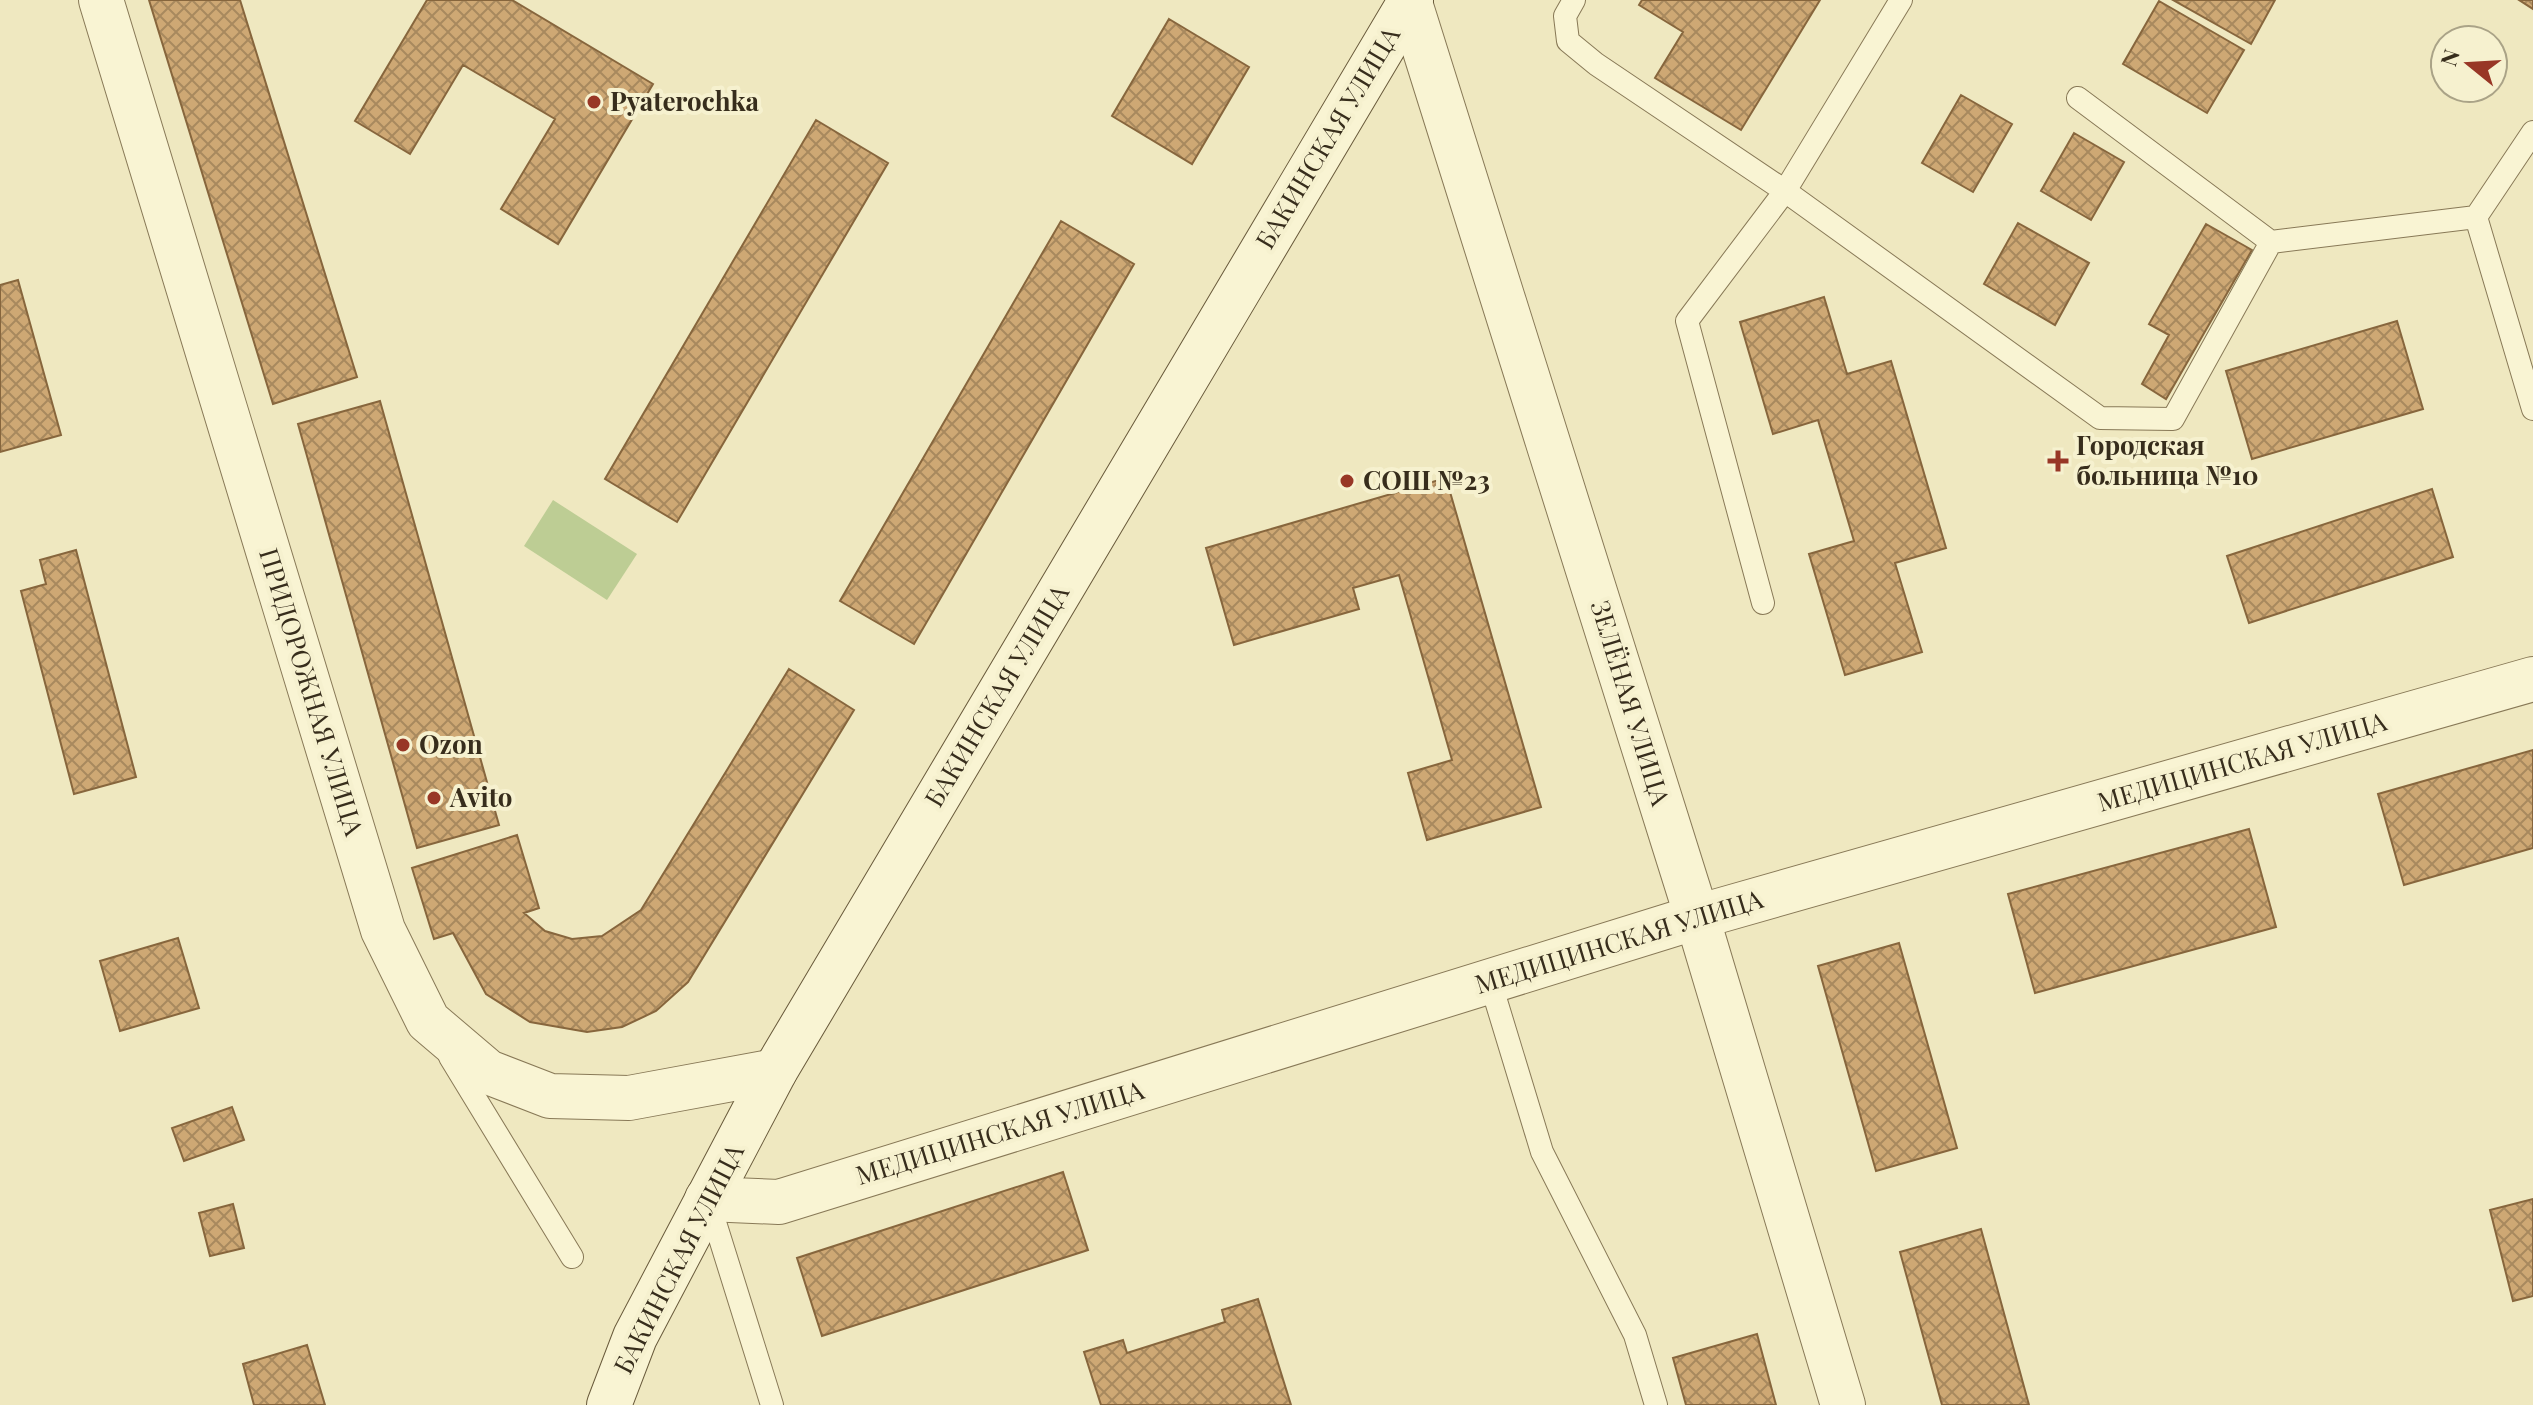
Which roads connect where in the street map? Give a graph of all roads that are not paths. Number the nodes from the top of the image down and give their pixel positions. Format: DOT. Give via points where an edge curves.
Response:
graph roads {
  1 [pos="101,0"];
  2 [pos="1574,0"];
  3 [pos="1901,0"];
  4 [pos="1410,2"];
  5 [pos="2078,98"];
  6 [pos="2533,132"];
  7 [pos="1785,191"];
  8 [pos="2476,217"];
  9 [pos="2271,242"];
  10 [pos="2533,409"];
  11 [pos="1763,603"];
  12 [pos="2533,679"];
  13 [pos="1697,917"];
  14 [pos="1490,981"];
  15 [pos="428,1021"];
  16 [pos="775,1071"];
  17 [pos="707,1199"];
  18 [pos="572,1257"];
  19 [pos="609,1405"];
  20 [pos="772,1405"];
  21 [pos="1656,1405"];
  22 [pos="1843,1405"];
  1 -- 15 [label="street, ПРИДОРОЖНАЯ УЛИЦА" via="383,930"];
  2 -- 7 [label="lane" via="1565,16 1568,41"];
  3 -- 7 [label="lane"];
  4 -- 13 [label="street, ЗЕЛЁНАЯ УЛИЦА"];
  4 -- 16 [label="street, БАКИНСКАЯ УЛИЦА"];
  5 -- 9 [label="lane"];
  6 -- 8 [label="lane"];
  7 -- 9 [label="lane" via="2100,418 2173,419"];
  7 -- 11 [label="lane" via="1687,321"];
  8 -- 9 [label="lane"];
  8 -- 10 [label="lane"];
  12 -- 13 [label="street, МЕДИЦИНСКАЯ УЛИЦА"];
  13 -- 14 [label="street, МЕДИЦИНСКАЯ УЛИЦА"];
  13 -- 22 [label="street, ЗЕЛЁНАЯ УЛИЦА"];
  14 -- 17 [label="street, МЕДИЦИНСКАЯ УЛИЦА" via="779,1202"];
  14 -- 21 [label="lane" via="1542,1152 1635,1335"];
  15 -- 16 [label="street, ПРИДОРОЖНАЯ УЛИЦА" via="488,1072 550,1096 629,1098"];
  15 -- 18 [label="lane"];
  16 -- 17 [label="street, БАКИНСКАЯ УЛИЦА"];
  17 -- 19 [label="street, БАКИНСКАЯ УЛИЦА" via="635,1337"];
  17 -- 20 [label="lane"];
}
